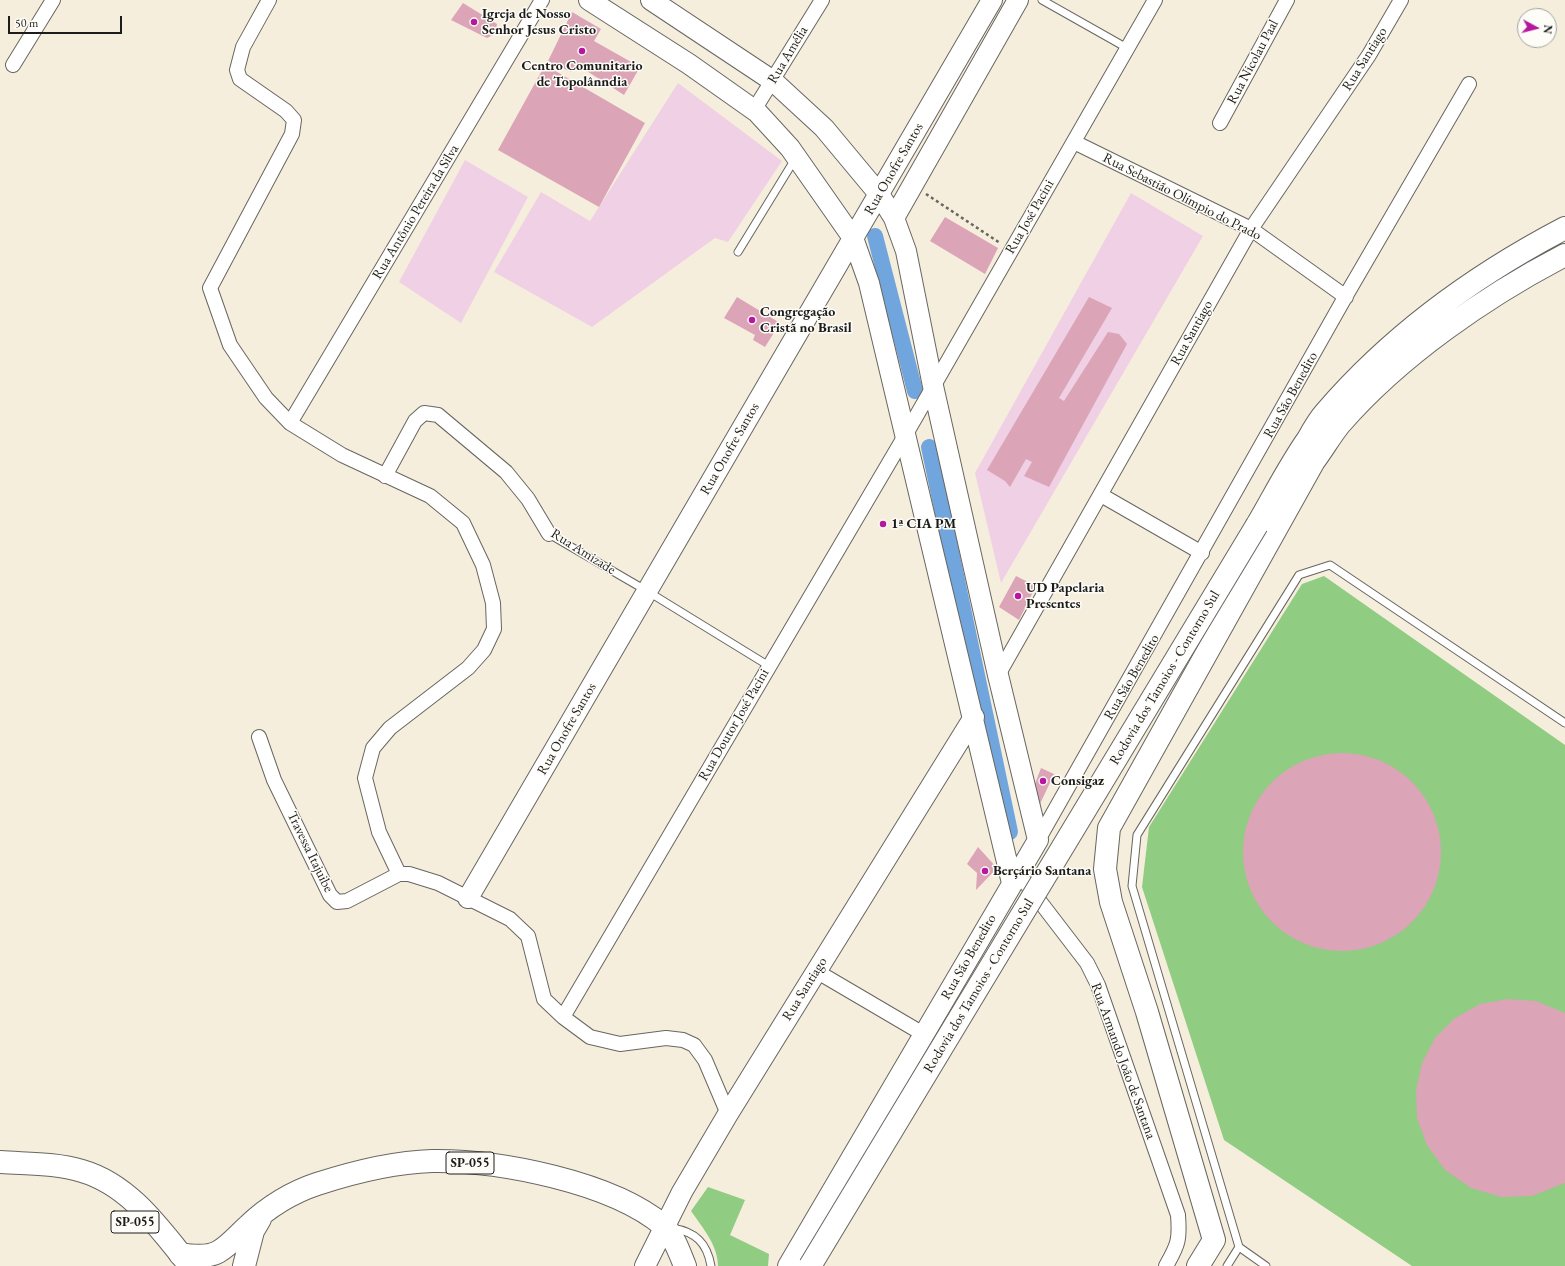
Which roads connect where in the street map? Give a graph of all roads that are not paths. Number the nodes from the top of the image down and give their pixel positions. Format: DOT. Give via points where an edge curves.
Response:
graph roads {
  1 [pos="53,0"];
  2 [pos="269,0"];
  3 [pos="542,0"];
  4 [pos="589,0"];
  5 [pos="651,0"];
  6 [pos="992,0"];
  7 [pos="1018,0"];
  8 [pos="1042,0"];
  9 [pos="1155,0"];
  10 [pos="1287,0"];
  11 [pos="1401,0"];
  12 [pos="820,1"];
  13 [pos="1127,48"];
  14 [pos="13,65"];
  15 [pos="773,81"];
  16 [pos="1469,84"];
  17 [pos="754,110"];
  18 [pos="1220,123"];
  19 [pos="1074,142"];
  20 [pos="796,157"];
  21 [pos="879,194"];
  22 [pos="894,218"];
  23 [pos="1565,228"];
  24 [pos="1251,229"];
  25 [pos="854,238"];
  26 [pos="738,252"];
  27 [pos="1565,255"];
  28 [pos="1346,297"];
  29 [pos="933,386"];
  30 [pos="290,424"];
  31 [pos="906,434"];
  32 [pos="385,476"];
  33 [pos="1101,495"];
  34 [pos="549,534"];
  35 [pos="1202,553"];
  36 [pos="647,590"];
  37 [pos="769,666"];
  38 [pos="998,674"];
  39 [pos="974,717"];
  40 [pos="1565,723"];
  41 [pos="259,737"];
  42 [pos="1038,840"];
  43 [pos="399,874"];
  44 [pos="1015,878"];
  45 [pos="468,898"];
  46 [pos="816,971"];
  47 [pos="563,1017"];
  48 [pos="925,1035"];
  49 [pos="728,1114"];
  50 [pos="0,1162"];
  51 [pos="270,1207"];
  52 [pos="665,1227"];
  53 [pos="1239,1248"];
  54 [pos="181,1262"];
  55 [pos="244,1266"];
  56 [pos="645,1266"];
  57 [pos="685,1266"];
  58 [pos="711,1266"];
  59 [pos="788,1266"];
  60 [pos="810,1266"];
  61 [pos="1166,1266"];
  62 [pos="1198,1266"];
  63 [pos="1227,1266"];
  64 [pos="1266,1266"];
  1 -- 14 [label="street"];
  2 -- 30 [label="street" via="243,47 237,70 240,79 286,111 294,120 292,134 210,288 230,346 266,398"];
  3 -- 30 [label="street, Rua Antônio Pereira da Silva"];
  4 -- 17 [label="street" via="689,64"];
  5 -- 15 [label="street"];
  6 -- 21 [label="street, Rua Onofre Santos"];
  7 -- 22 [label="street, Rua Onofre Santos"];
  8 -- 13 [label="lane"];
  9 -- 13 [label="street, Rua José Pacini"];
  10 -- 18 [label="street, Rua Nicolau Paal"];
  11 -- 24 [label="street, Rua Santiago" via="1369,55"];
  12 -- 15 [label="street, Rua Amélia"];
  13 -- 19 [label="street, Rua José Pacini"];
  15 -- 17 [label="street, Rua Amélia"];
  15 -- 21 [label="street" via="824,128"];
  16 -- 28 [label="street, Rua São Benedito"];
  17 -- 20 [label="street"];
  19 -- 24 [label="street, Rua Sebastião Olímpio do Prado"];
  19 -- 29 [label="street, Rua José Pacini"];
  20 -- 25 [label="street"];
  20 -- 26 [label="lane"];
  21 -- 22 [label="street"];
  21 -- 25 [label="street, Rua Onofre Santos"];
  22 -- 29 [label="street" via="906,251"];
  23 -- 60 [label="main road, Rodovia dos Tamoios - Contorno Sul, bridge" via="1527,247 1476,280 1390,346 1324,414 1296,456 1257,525"];
  24 -- 28 [label="street, Rua Sebastião Olímpio do Prado"];
  24 -- 33 [label="street, Rua Santiago"];
  25 -- 31 [label="street" via="869,283"];
  25 -- 36 [label="street, Rua Onofre Santos"];
  27 -- 62 [label="main road, Rodovia dos Tamoios - Contorno Sul" via="1493,296 1401,364 1340,424 1314,461 1109,828 1105,869 1111,902 1147,1012 1214,1240"];
  28 -- 35 [label="street, Rua São Benedito"];
  29 -- 31 [label="street, Rua José Pacini"];
  29 -- 38 [label="street"];
  30 -- 32 [label="street" via="342,455"];
  31 -- 37 [label="street, Rua Doutor José Pacini"];
  31 -- 39 [label="street"];
  32 -- 34 [label="street, Rua Amizade" via="415,421 424,413 438,415 506,472 528,499"];
  32 -- 43 [label="street" via="430,496 463,523 483,565 493,603 494,629 484,650 468,668 390,728 374,748 366,778 379,832"];
  33 -- 35 [label="street"];
  33 -- 38 [label="street, Rua Santiago"];
  34 -- 36 [label="lane, Rua Amizade"];
  35 -- 42 [label="street, Rua São Benedito"];
  36 -- 37 [label="lane, Rua Amizade"];
  36 -- 45 [label="street, Rua Onofre Santos"];
  37 -- 47 [label="street, Rua Doutor José Pacini"];
  38 -- 42 [label="street"];
  39 -- 44 [label="street"];
  39 -- 46 [label="street, Rua Santiago"];
  40 -- 53 [label="lane" via="1330,566 1299,575 1137,835 1132,886"];
  41 -- 43 [label="street, Travessa Itajuibe" via="274,780 330,895 337,902 347,901"];
  42 -- 44 [label="street, Rua São Benedito"];
  43 -- 45 [label="street" via="409,874 438,883"];
  44 -- 48 [label="street, Rua São Benedito"];
  44 -- 61 [label="street, Rua Armando João de Santana" via="1087,963 1098,985 1178,1215 1180,1234"];
  45 -- 47 [label="street" via="510,918 528,936 544,999"];
  46 -- 48 [label="street"];
  46 -- 49 [label="street, Rua Santiago"];
  47 -- 49 [label="street" via="590,1037 607,1042 620,1044 666,1038 683,1040 694,1045 705,1060"];
  48 -- 59 [label="street, Rua São Benedito"];
  49 -- 52 [label="street, Rua Santiago" via="682,1192"];
  50 -- 54 [label="main road, SP-055" via="60,1167 97,1177"];
  51 -- 52 [label="main road, SP-055" via="286,1196 317,1184 390,1166 431,1161 462,1162 512,1168 606,1192 626,1201"];
  51 -- 54 [label="main road, SP-055" via="218,1252"];
  51 -- 55 [label="main road, SP-055" via="253,1231"];
  52 -- 56 [label="street, Rua Santiago"];
  52 -- 57 [label="main road, SP-055"];
  52 -- 58 [label="lane" via="693,1234 709,1253"];
  53 -- 63 [label="lane"];
  53 -- 64 [label="lane"];
}
